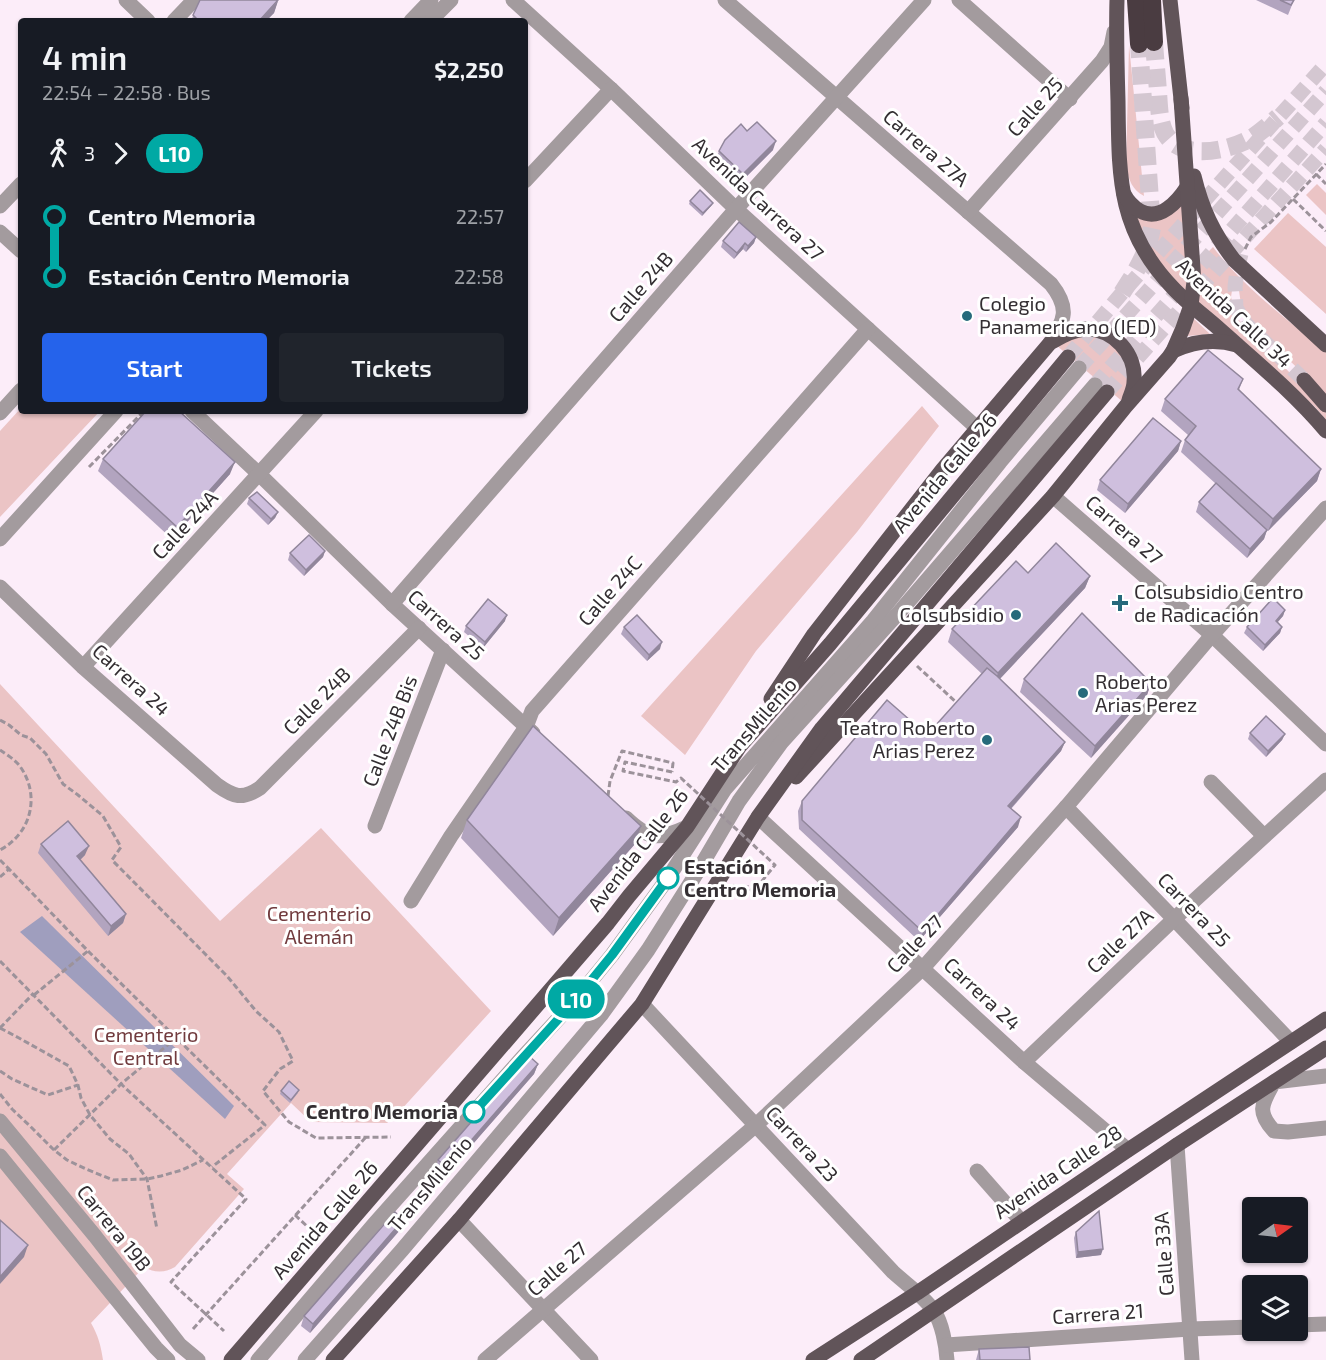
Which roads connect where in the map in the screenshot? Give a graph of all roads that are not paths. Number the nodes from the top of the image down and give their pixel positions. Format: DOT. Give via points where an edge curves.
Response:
graph roads {
  1 [pos="126,0"];
  2 [pos="194,0"];
  3 [pos="431,0"];
  4 [pos="451,0"];
  5 [pos="513,0"];
  6 [pos="725,0"];
  7 [pos="924,0"];
  8 [pos="959,0"];
  9 [pos="1117,0"];
  10 [pos="1136,0"];
  11 [pos="1152,0"];
  12 [pos="1170,0"];
  13 [pos="145,18"];
  14 [pos="177,18"];
  15 [pos="414,18"];
  16 [pos="433,18"];
  17 [pos="1116,20"];
  18 [pos="611,89"];
  19 [pos="837,98"];
  20 [pos="1070,99"];
  21 [pos="1181,99"];
  22 [pos="528,178"];
  23 [pos="18,187"];
  24 [pos="1187,187"];
  25 [pos="1122,188"];
  26 [pos="0,206"];
  27 [pos="736,209"];
  28 [pos="968,212"];
  29 [pos="0,232"];
  30 [pos="18,248"];
  31 [pos="1191,305"];
  32 [pos="868,330"];
  33 [pos="1050,343"];
  34 [pos="1326,345"];
  35 [pos="1238,346"];
  36 [pos="1173,351"];
  37 [pos="1074,363"];
  38 [pos="1304,380"];
  39 [pos="1101,388"];
  40 [pos="18,393"];
  41 [pos="1126,405"];
  42 [pos="1326,405"];
  43 [pos="0,413"];
  44 [pos="113,414"];
  45 [pos="195,414"];
  46 [pos="313,414"];
  47 [pos="977,428"];
  48 [pos="1326,431"];
  49 [pos="260,475"];
  50 [pos="1053,495"];
  51 [pos="1326,508"];
  52 [pos="0,539"];
  53 [pos="0,587"];
  54 [pos="392,604"];
  55 [pos="419,628"];
  56 [pos="1212,635"];
  57 [pos="443,650"];
  58 [pos="83,667"];
  59 [pos="526,727"];
  60 [pos="1323,738"];
  61 [pos="543,742"];
  62 [pos="740,746"];
  63 [pos="1326,780"];
  64 [pos="1211,782"];
  65 [pos="240,796"];
  66 [pos="607,801"];
  67 [pos="1066,807"];
  68 [pos="758,817"];
  69 [pos="375,826"];
  70 [pos="687,827"];
  71 [pos="1264,836"];
  72 [pos="411,901"];
  73 [pos="1174,919"];
  74 [pos="923,968"];
  75 [pos="642,1004"];
  76 [pos="1326,1019"];
  77 [pos="1291,1042"];
  78 [pos="1326,1048"];
  79 [pos="1024,1062"];
  80 [pos="1322,1073"];
  81 [pos="1274,1082"];
  82 [pos="0,1121"];
  83 [pos="756,1125"];
  84 [pos="1326,1128"];
  85 [pos="1177,1145"];
  86 [pos="1128,1150"];
  87 [pos="0,1156"];
  88 [pos="977,1171"];
  89 [pos="459,1220"];
  90 [pos="1022,1222"];
  91 [pos="917,1293"];
  92 [pos="542,1310"];
  93 [pos="934,1311"];
  94 [pos="1326,1324"];
  95 [pos="1308,1325"];
  96 [pos="1242,1327"];
  97 [pos="1190,1329"];
  98 [pos="947,1352"];
  99 [pos="168,1360"];
  100 [pos="198,1360"];
  101 [pos="231,1360"];
  102 [pos="258,1360"];
  103 [pos="305,1360"];
  104 [pos="333,1360"];
  105 [pos="485,1360"];
  106 [pos="591,1360"];
  107 [pos="813,1360"];
  108 [pos="861,1360"];
  109 [pos="1192,1360"];
  1 -- 13 [label="street"];
  2 -- 14 [label="street"];
  3 -- 15 [label="street"];
  4 -- 16 [label="street"];
  5 -- 18 [label="street, Avenida Carrera 27"];
  6 -- 19 [label="street, Carrera 27A"];
  7 -- 19 [label="street, Calle 24B"];
  8 -- 20 [label="street"];
  9 -- 17 [label="main road, Avenida Calle 34"];
  10 -- 11 [label="highway" via="1147,43"];
  12 -- 21 [label="main road, Avenida Calle 34"];
  17 -- 20 [label="street, Calle 25" via="1111,47"];
  17 -- 25 [label="main road, Avenida Calle 34"];
  18 -- 22 [label="street"];
  18 -- 27 [label="street, Avenida Carrera 27"];
  19 -- 27 [label="street, Calle 24B"];
  19 -- 28 [label="street, Carrera 27A"];
  20 -- 28 [label="street, Calle 25"];
  21 -- 24 [label="main road"];
  21 -- 34 [label="main road, Avenida Calle 34" via="1198,194 1215,234 1234,260"];
  23 -- 26 [label="street"];
  24 -- 25 [label="main road" via="1179,200 1153,214 1132,206"];
  24 -- 31 [label="main road" via="1194,269"];
  25 -- 31 [label="main road, Avenida Calle 34" via="1132,226 1148,257"];
  27 -- 32 [label="street, Avenida Carrera 27"];
  27 -- 54 [label="street, Calle 24B"];
  28 -- 33 [label="street, Carrera 27A" via="1059,294 1063,320"];
  29 -- 30 [label="street"];
  31 -- 35 [label="main road, Avenida Calle 34"];
  31 -- 36 [label="main road"];
  32 -- 47 [label="street, Avenida Carrera 27"];
  32 -- 59 [label="street, Calle 24C" via="532,711"];
  33 -- 41 [label="main road" via="1085,329 1113,337 1132,359 1134,369 1132,393"];
  33 -- 47 [label="main road"];
  35 -- 36 [label="main road" via="1206,341"];
  35 -- 48 [label="main road, Avenida Calle 34"];
  36 -- 41 [label="main road"];
  37 -- 62 [label="main road, Avenida Calle 26"];
  37 -- 102 [label="street, TransMilenio" via="873,621 725,789 668,878 579,996"];
  38 -- 42 [label="main road"];
  39 -- 68 [label="main road" via="822,728"];
  39 -- 103 [label="street, TransMilenio" via="781,743 739,801 648,950 601,1015"];
  40 -- 43 [label="street"];
  41 -- 50 [label="main road"];
  44 -- 52 [label="street"];
  45 -- 49 [label="street, Carrera 25"];
  46 -- 49 [label="street, Calle 24A"];
  47 -- 62 [label="main road" via="814,634"];
  49 -- 54 [label="street, Carrera 25"];
  49 -- 58 [label="street, Calle 24A"];
  50 -- 56 [label="street, Carrera 27"];
  50 -- 68 [label="main road"];
  51 -- 56 [label="street, Calle 27"];
  53 -- 58 [label="street, Carrera 24"];
  54 -- 55 [label="street, Carrera 25"];
  55 -- 57 [label="street, Carrera 25"];
  55 -- 65 [label="street, Calle 24B" via="260,788"];
  56 -- 60 [label="street, Carrera 27"];
  56 -- 67 [label="street, Calle 27"];
  57 -- 59 [label="street, Carrera 25"];
  57 -- 69 [label="street, Calle 24B Bis"];
  58 -- 65 [label="street, Carrera 24" via="217,785"];
  59 -- 61 [label="street, Carrera 25"];
  59 -- 72 [label="street, Calle 24C"];
  62 -- 70 [label="main road, Avenida Calle 26"];
  63 -- 71 [label="street, Calle 27A"];
  64 -- 71 [label="street"];
  66 -- 70 [label="street" via="649,836"];
  67 -- 73 [label="street, Carrera 25"];
  67 -- 74 [label="street, Calle 27"];
  68 -- 74 [label="street, Carrera 24"];
  68 -- 75 [label="main road"];
  70 -- 101 [label="main road, Avenida Calle 26"];
  71 -- 73 [label="street, Calle 27A"];
  73 -- 77 [label="street, Carrera 25"];
  73 -- 79 [label="street, Calle 27A"];
  74 -- 79 [label="street, Carrera 24"];
  74 -- 83 [label="street, Calle 27"];
  75 -- 83 [label="street, Carrera 23"];
  75 -- 89 [label="main road"];
  76 -- 77 [label="main road, Avenida Calle 28"];
  77 -- 86 [label="main road, Avenida Calle 28"];
  78 -- 81 [label="main road"];
  79 -- 86 [label="street, Carrera 24"];
  80 -- 81 [label="street"];
  81 -- 84 [label="street" via="1262,1109 1264,1120 1274,1131"];
  81 -- 85 [label="main road"];
  82 -- 100 [label="street, Carrera 19B" via="180,1345"];
  83 -- 91 [label="street, Carrera 23"];
  83 -- 92 [label="street, Calle 27"];
  85 -- 93 [label="main road"];
  85 -- 97 [label="street, Calle 33A"];
  86 -- 90 [label="main road, Avenida Calle 28"];
  87 -- 99 [label="street"];
  88 -- 90 [label="street"];
  89 -- 92 [label="street"];
  89 -- 104 [label="main road"];
  90 -- 91 [label="main road, Avenida Calle 28"];
  91 -- 93 [label="street, Carrera 23"];
  91 -- 107 [label="main road, Avenida Calle 28"];
  92 -- 105 [label="street, Calle 27"];
  92 -- 106 [label="street"];
  93 -- 98 [label="street"];
  93 -- 108 [label="main road"];
  94 -- 95 [label="street"];
  96 -- 97 [label="street, Carrera 21"];
  97 -- 98 [label="street, Carrera 21"];
  97 -- 109 [label="street, Calle 33A"];
}
